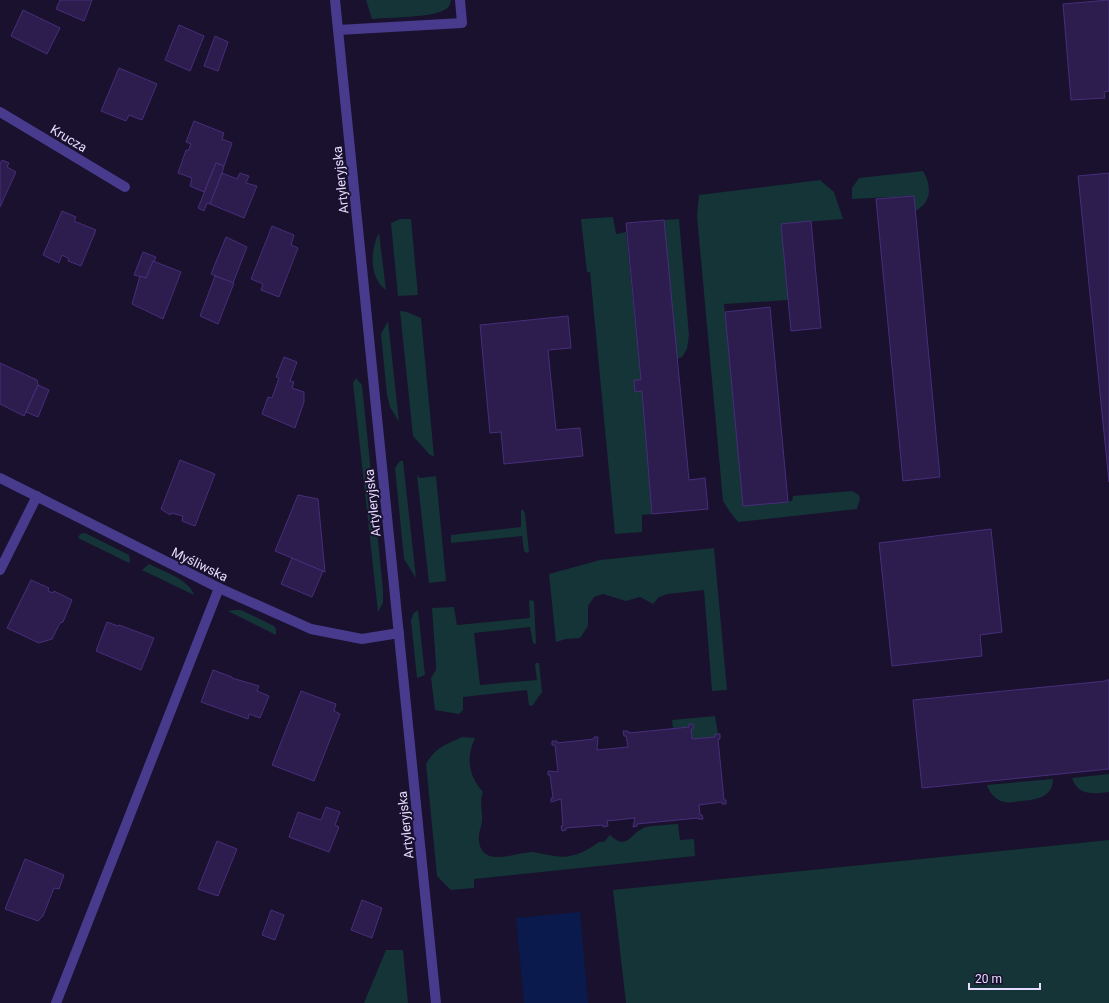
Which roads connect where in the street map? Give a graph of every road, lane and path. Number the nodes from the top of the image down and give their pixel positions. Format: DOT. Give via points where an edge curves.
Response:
graph roads {
  1 [pos="335,0"];
  2 [pos="460,0"];
  3 [pos="338,30"];
  4 [pos="0,112"];
  5 [pos="125,187"];
  6 [pos="0,478"];
  7 [pos="37,496"];
  8 [pos="0,570"];
  9 [pos="219,588"];
  10 [pos="399,633"];
  11 [pos="56,1003"];
  12 [pos="436,1003"];
  1 -- 3 [label="street, Artyleryjska"];
  2 -- 3 [label="street" via="462,23"];
  3 -- 10 [label="street, Artyleryjska"];
  4 -- 5 [label="street, Krucza"];
  6 -- 7 [label="street, Myśliwska"];
  7 -- 8 [label="street"];
  7 -- 9 [label="street, Myśliwska"];
  9 -- 10 [label="street, Myśliwska" via="311,629 362,639"];
  9 -- 11 [label="street"];
  10 -- 12 [label="street, Artyleryjska"];
}
